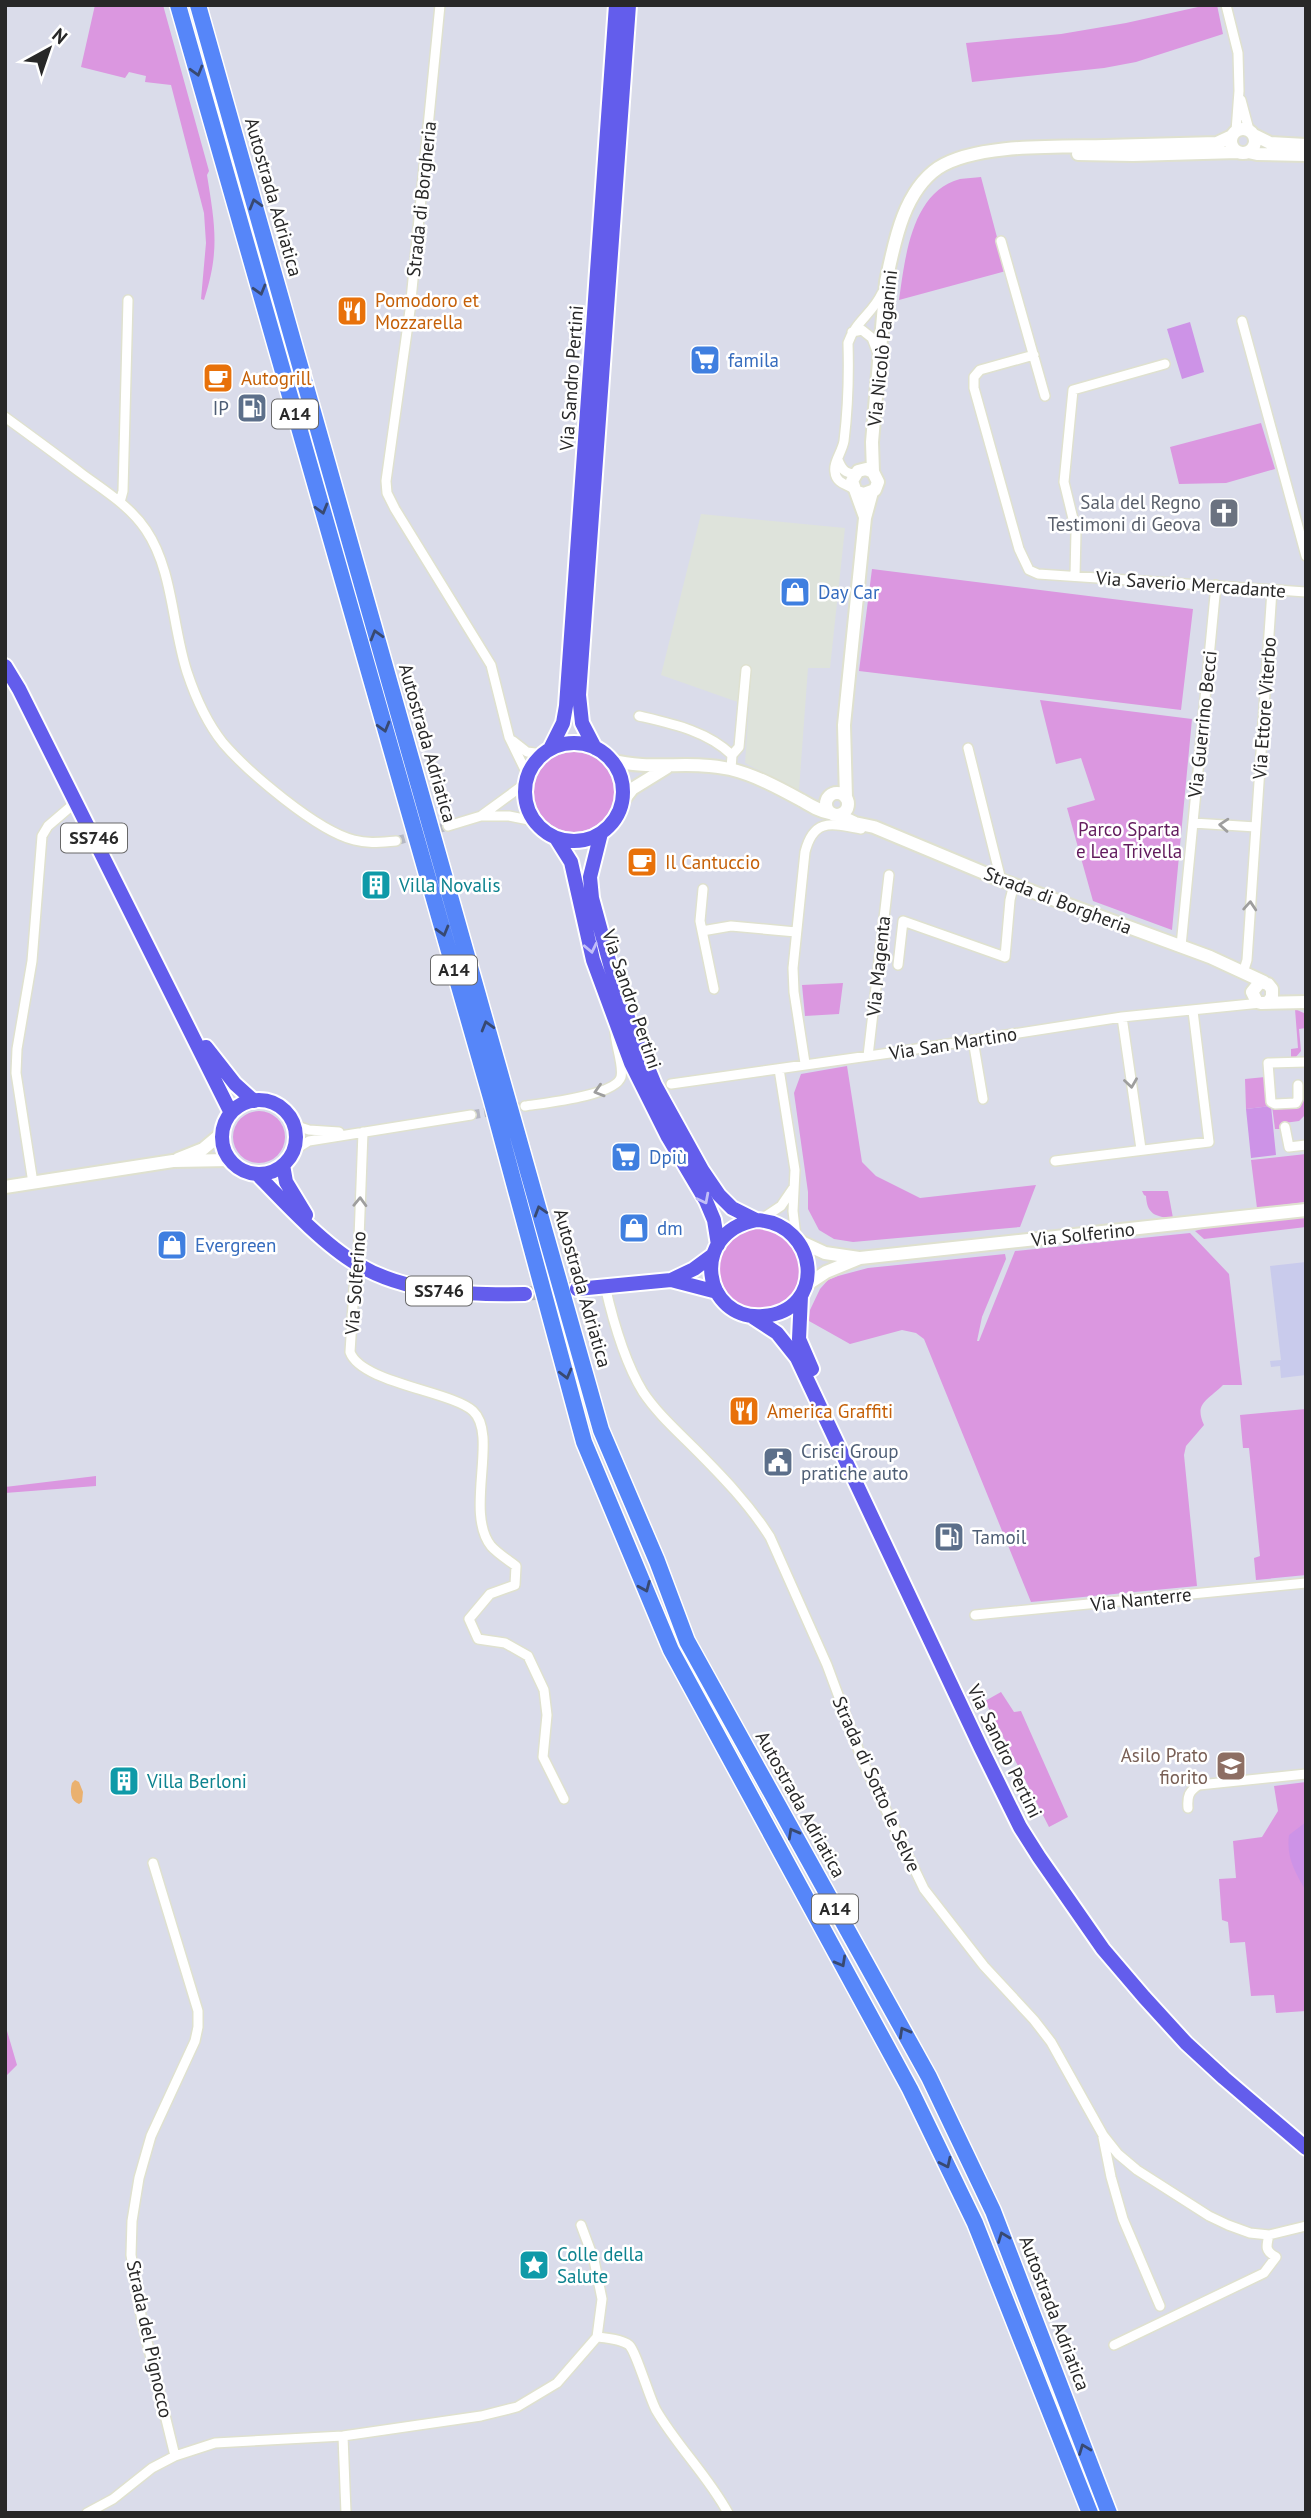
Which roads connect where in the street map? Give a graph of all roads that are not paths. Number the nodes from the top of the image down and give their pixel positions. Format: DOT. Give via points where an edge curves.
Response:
graph roads {
  1 [pos="178,5"];
  2 [pos="198,5"];
  3 [pos="440,5"];
  4 [pos="616,5"];
  5 [pos="629,5"];
  6 [pos="1226,5"];
  7 [pos="1243,133"];
  8 [pos="1306,145"];
  9 [pos="1004,151"];
  10 [pos="1243,152"];
  11 [pos="1306,155"];
  12 [pos="1001,241"];
  13 [pos="886,282"];
  14 [pos="128,300"];
  15 [pos="1242,321"];
  16 [pos="852,332"];
  17 [pos="1034,355"];
  18 [pos="880,357"];
  19 [pos="1165,364"];
  20 [pos="1045,396"];
  21 [pos="5,417"];
  22 [pos="872,442"];
  23 [pos="838,460"];
  24 [pos="873,472"];
  25 [pos="857,473"];
  26 [pos="856,490"];
  27 [pos="872,492"];
  28 [pos="120,502"];
  29 [pos="865,518"];
  30 [pos="1306,556"];
  31 [pos="1075,576"];
  32 [pos="1216,585"];
  33 [pos="1272,590"];
  34 [pos="1306,592"];
  35 [pos="5,666"];
  36 [pos="746,670"];
  37 [pos="639,716"];
  38 [pos="509,737"];
  39 [pos="595,748"];
  40 [pos="968,748"];
  41 [pos="844,751"];
  42 [pos="547,752"];
  43 [pos="732,755"];
  44 [pos="611,760"];
  45 [pos="669,766"];
  46 [pos="731,769"];
  47 [pos="527,780"];
  48 [pos="829,797"];
  49 [pos="802,800"];
  50 [pos="847,800"];
  51 [pos="76,802"];
  52 [pos="622,802"];
  53 [pos="834,814"];
  54 [pos="481,816"];
  55 [pos="534,821"];
  56 [pos="1193,823"];
  57 [pos="448,825"];
  58 [pos="874,827"];
  59 [pos="1256,827"];
  60 [pos="601,833"];
  61 [pos="896,836"];
  62 [pos="556,838"];
  63 [pos="396,841"];
  64 [pos="889,875"];
  65 [pos="1001,880"];
  66 [pos="1014,884"];
  67 [pos="703,889"];
  68 [pos="702,931"];
  69 [pos="796,932"];
  70 [pos="1181,946"];
  71 [pos="898,965"];
  72 [pos="1243,973"];
  73 [pos="1268,986"];
  74 [pos="714,989"];
  75 [pos="1258,998"];
  76 [pos="1306,1001"];
  77 [pos="180,1011"];
  78 [pos="1193,1011"];
  79 [pos="1122,1017"];
  80 [pos="615,1023"];
  81 [pos="973,1040"];
  82 [pos="868,1056"];
  83 [pos="1306,1062"];
  84 [pos="805,1063"];
  85 [pos="779,1069"];
  86 [pos="671,1084"];
  87 [pos="1298,1085"];
  88 [pos="983,1099"];
  89 [pos="254,1101"];
  90 [pos="525,1106"];
  91 [pos="231,1113"];
  92 [pos="471,1115"];
  93 [pos="294,1125"];
  94 [pos="1285,1127"];
  95 [pos="222,1133"];
  96 [pos="360,1135"];
  97 [pos="1306,1146"];
  98 [pos="1141,1149"];
  99 [pos="293,1152"];
  100 [pos="230,1160"];
  101 [pos="173,1161"];
  102 [pos="1055,1161"];
  103 [pos="283,1166"];
  104 [pos="257,1174"];
  105 [pos="33,1182"];
  106 [pos="795,1185"];
  107 [pos="5,1187"];
  108 [pos="1306,1210"];
  109 [pos="758,1220"];
  110 [pos="314,1228"];
  111 [pos="797,1239"];
  112 [pos="715,1250"];
  113 [pos="859,1258"];
  114 [pos="358,1265"];
  115 [pos="671,1280"];
  116 [pos="605,1286"];
  117 [pos="577,1289"];
  118 [pos="805,1290"];
  119 [pos="717,1292"];
  120 [pos="525,1294"];
  121 [pos="751,1316"];
  122 [pos="1306,1583"];
  123 [pos="975,1615"];
  124 [pos="1306,1774"];
  125 [pos="564,1799"];
  126 [pos="1187,1803"];
  127 [pos="153,1863"];
  128 [pos="1103,2135"];
  129 [pos="1306,2138"];
  130 [pos="1306,2148"];
  131 [pos="1118,2154"];
  132 [pos="1111,2178"];
  133 [pos="581,2225"];
  134 [pos="1306,2226"];
  135 [pos="1269,2235"];
  136 [pos="1160,2306"];
  137 [pos="597,2337"];
  138 [pos="1114,2345"];
  139 [pos="343,2436"];
  140 [pos="175,2456"];
  141 [pos="87,2513"];
  142 [pos="346,2513"];
  143 [pos="728,2513"];
  144 [pos="1090,2513"];
  145 [pos="1109,2513"];
  1 -- 144 [label="highway, Autostrada Adriatica / A14, one-way" via="500,1127 584,1442 671,1650 910,2088 975,2223"];
  145 -- 2 [label="highway, Autostrada Adriatica / A14, one-way" via="993,2211 929,2077 687,1641 601,1430"];
  3 -- 38 [label="street, Strada di Borgheria" via="387,493 491,665"];
  4 -- 42 [label="main road, Via Sandro Pertini" via="567,698 563,723"];
  5 -- 39 [label="main road, Via Sandro Pertini" via="579,695 582,723"];
  6 -- 7 [label="street" via="1238,53"];
  7 -- 8 [label="street, Via Nicolò Paganini" via="1270,143"];
  7 -- 9 [label="street, Via Nicolò Paganini" via="1217,144"];
  7 -- 10 [label="street" via="1232,145"];
  7 -- 10 [label="street" via="1255,145"];
  9 -- 10 [label="street, Via Nicolò Paganini"];
  9 -- 13 [label="street, Via Nicolò Paganini" via="958,159 937,169 922,185 898,233"];
  10 -- 11 [label="street, Via Nicolò Paganini"];
  12 -- 17 [label="street"];
  13 -- 16 [label="street" via="876,307"];
  13 -- 18 [label="street, Via Nicolò Paganini"];
  14 -- 28 [label="street"];
  15 -- 30 [label="street"];
  16 -- 18 [label="street" via="862,330 872,338"];
  16 -- 23 [label="street" via="848,413"];
  17 -- 20 [label="street"];
  17 -- 31 [label="street, Via Saverio Mercadante" via="980,370 974,388 1024,562 1038,574"];
  18 -- 22 [label="street, Via Nicolò Paganini"];
  19 -- 31 [label="street, Via Saverio Mercadante" via="1073,390 1064,482 1076,531"];
  21 -- 28 [label="street"];
  22 -- 24 [label="street, Via Nicolò Paganini"];
  22 -- 25 [label="street, Via Nicolò Paganini"];
  23 -- 25 [label="street" via="841,469"];
  23 -- 26 [label="street" via="836,477"];
  24 -- 25 [label="street"];
  24 -- 27 [label="street, Via Nicolò Paganini" via="877,482"];
  25 -- 26 [label="street, Via Nicolò Paganini" via="852,481"];
  26 -- 27 [label="street"];
  26 -- 29 [label="street, Via Nicolò Paganini"];
  27 -- 29 [label="street, Via Nicolò Paganini"];
  28 -- 63 [label="street" via="147,532 161,561 186,670 223,742 328,830 351,840"];
  29 -- 41 [label="street, Via Nicolò Paganini"];
  31 -- 32 [label="street, Via Saverio Mercadante"];
  32 -- 33 [label="street, Via Saverio Mercadante"];
  32 -- 56 [label="street, Via Guerrino Becci"];
  33 -- 34 [label="street, Via Saverio Mercadante"];
  33 -- 59 [label="street, Via Ettore Viterbo"];
  35 -- 51 [label="main road, SS746"];
  36 -- 43 [label="street" via="739,747"];
  37 -- 43 [label="street" via="701,734"];
  38 -- 42 [label="street" via="527,752"];
  38 -- 47 [label="street, Strada di Borgheria"];
  39 -- 42 [label="main road" via="565,744"];
  39 -- 44 [label="main road, Via Sandro Pertini"];
  40 -- 65 [label="street"];
  41 -- 48 [label="street, Via Nicolò Paganini"];
  41 -- 50 [label="street, Via Nicolò Paganini"];
  42 -- 47 [label="main road, Via Sandro Pertini" via="534,764"];
  43 -- 46 [label="street"];
  44 -- 45 [label="street, Strada di Borgheria"];
  44 -- 52 [label="main road" via="621,780"];
  45 -- 46 [label="street, Strada di Borgheria"];
  45 -- 52 [label="street" via="632,789"];
  46 -- 49 [label="street, Strada di Borgheria"];
  47 -- 54 [label="street"];
  47 -- 55 [label="main road" via="528,809"];
  48 -- 49 [label="street, Strada di Borgheria"];
  48 -- 50 [label="street, Strada di Borgheria" via="841,794"];
  48 -- 53 [label="street" via="827,806"];
  49 -- 53 [label="street, Strada di Borgheria"];
  50 -- 53 [label="street" via="844,812"];
  50 -- 58 [label="street, Strada di Borgheria" via="858,816"];
  51 -- 77 [label="main road, SS746"];
  51 -- 105 [label="street" via="41,836 32,961 16,1073"];
  52 -- 60 [label="main road, Via Sandro Pertini"];
  53 -- 58 [label="street, Strada di Borgheria"];
  54 -- 55 [label="street"];
  54 -- 57 [label="street"];
  55 -- 62 [label="main road, Via Sandro Pertini"];
  59 -- 56 [label="street, one-way"];
  56 -- 70 [label="street, Via Guerrino Becci"];
  58 -- 61 [label="street, Strada di Borgheria"];
  72 -- 59 [label="street, Via Ettore Viterbo, one-way"];
  60 -- 62 [label="main road" via="579,840"];
  60 -- 109 [label="main road, Via Sandro Pertini" via="590,877 592,898 643,1058 680,1133 719,1195 732,1208"];
  61 -- 65 [label="street, Strada di Borgheria"];
  61 -- 69 [label="street" via="825,824 817,829 805,852"];
  62 -- 80 [label="main road, Via Sandro Pertini, one-way" via="571,862 593,960"];
  64 -- 82 [label="street, Via Magenta"];
  65 -- 66 [label="street, Strada di Borgheria"];
  66 -- 70 [label="street, Strada di Borgheria"];
  66 -- 71 [label="street" via="1005,957 903,921"];
  67 -- 68 [label="street"];
  68 -- 69 [label="street" via="731,926"];
  68 -- 74 [label="street"];
  69 -- 84 [label="street" via="794,992"];
  70 -- 72 [label="street, Strada di Borgheria"];
  72 -- 73 [label="street, Strada di Borgheria"];
  72 -- 75 [label="street"];
  73 -- 75 [label="street" via="1272,997"];
  73 -- 75 [label="street" via="1256,984"];
  73 -- 76 [label="street, Strada di Borgheria"];
  75 -- 76 [label="street, Strada di Borgheria"];
  75 -- 78 [label="street, Via San Martino" via="1236,1006"];
  77 -- 89 [label="main road, SS746" via="222,1069"];
  77 -- 91 [label="main road, SS746"];
  78 -- 79 [label="street, Via San Martino"];
  78 -- 98 [label="street" via="1209,1142"];
  79 -- 81 [label="street, Via San Martino"];
  79 -- 98 [label="street, one-way"];
  80 -- 90 [label="street, one-way" via="621,1069 616,1085"];
  80 -- 112 [label="main road, Via Sandro Pertini, one-way" via="642,1088 706,1201 714,1220"];
  81 -- 82 [label="street, Via San Martino"];
  81 -- 88 [label="street"];
  82 -- 84 [label="street, Via San Martino"];
  83 -- 87 [label="street" via="1268,1063 1271,1102 1296,1102"];
  84 -- 85 [label="street, Via San Martino"];
  85 -- 86 [label="street, Via San Martino"];
  85 -- 106 [label="street"];
  89 -- 91 [label="main road"];
  89 -- 93 [label="main road, SS746" via="278,1106"];
  91 -- 95 [label="main road"];
  92 -- 96 [label="street"];
  93 -- 96 [label="street"];
  93 -- 99 [label="main road"];
  94 -- 97 [label="street" via="1289,1147"];
  95 -- 100 [label="main road"];
  95 -- 101 [label="street" via="203,1149"];
  96 -- 99 [label="street" via="310,1141"];
  114 -- 96 [label="street, Via Solferino, one-way"];
  98 -- 102 [label="street"];
  99 -- 103 [label="main road"];
  100 -- 101 [label="street"];
  100 -- 104 [label="main road, SS746"];
  101 -- 105 [label="street"];
  103 -- 104 [label="main road"];
  103 -- 110 [label="main road, SS746" via="286,1182"];
  104 -- 110 [label="main road, SS746"];
  105 -- 107 [label="street"];
  106 -- 109 [label="street" via="781,1206"];
  106 -- 111 [label="street"];
  108 -- 113 [label="street, Via Solferino"];
  109 -- 111 [label="main road, Via Sandro Pertini" via="773,1222"];
  109 -- 112 [label="main road" via="731,1229"];
  110 -- 114 [label="main road, SS746"];
  111 -- 113 [label="street, Via Solferino" via="825,1253"];
  111 -- 118 [label="main road, Via Sandro Pertini" via="805,1254"];
  112 -- 115 [label="main road" via="694,1269"];
  112 -- 119 [label="main road, Via Sandro Pertini" via="711,1268"];
  113 -- 118 [label="street, Via Solferino" via="826,1272"];
  114 -- 120 [label="main road, SS746" via="435,1291"];
  114 -- 125 [label="street, Via Solferino" via="353,1359 395,1382 460,1404 480,1420 484,1531 491,1546 516,1566 515,1585 490,1594 468,1619 478,1639 505,1643 528,1656 544,1690 543,1757"];
  115 -- 116 [label="main road"];
  115 -- 119 [label="main road"];
  116 -- 117 [label="main road"];
  116 -- 128 [label="street, Strada di Sotto le Selve" via="625,1354 644,1393 721,1475 771,1538 827,1665 863,1762 924,1889 1051,2042"];
  118 -- 121 [label="main road" via="777,1313"];
  118 -- 129 [label="main road, Via Sandro Pertini" via="799,1339 805,1354 1031,1829 1088,1915 1150,1992 1212,2056"];
  119 -- 121 [label="main road, Via Sandro Pertini" via="732,1307"];
  121 -- 130 [label="main road, Via Sandro Pertini" via="777,1333 797,1358 1020,1827 1061,1890 1103,1949 1186,2043"];
  122 -- 123 [label="street, Via Nanterre"];
  124 -- 126 [label="street" via="1199,1785 1191,1790"];
  127 -- 140 [label="street, Strada del Pignocco" via="198,2011 195,2041 151,2136 132,2221 131,2255 142,2321"];
  128 -- 131 [label="street, Strada di Sotto le Selve"];
  128 -- 132 [label="street"];
  131 -- 132 [label="street"];
  131 -- 135 [label="street, Strada di Sotto le Selve" via="1209,2216 1250,2233"];
  132 -- 136 [label="street"];
  133 -- 137 [label="street" via="603,2299"];
  134 -- 135 [label="street, Strada di Sotto le Selve"];
  135 -- 138 [label="street" via="1266,2248 1276,2257 1264,2273"];
  137 -- 139 [label="street" via="558,2384 517,2407"];
  137 -- 143 [label="street" via="629,2345 657,2411"];
  139 -- 140 [label="street" via="215,2443"];
  139 -- 142 [label="street"];
  140 -- 141 [label="street"];
}
